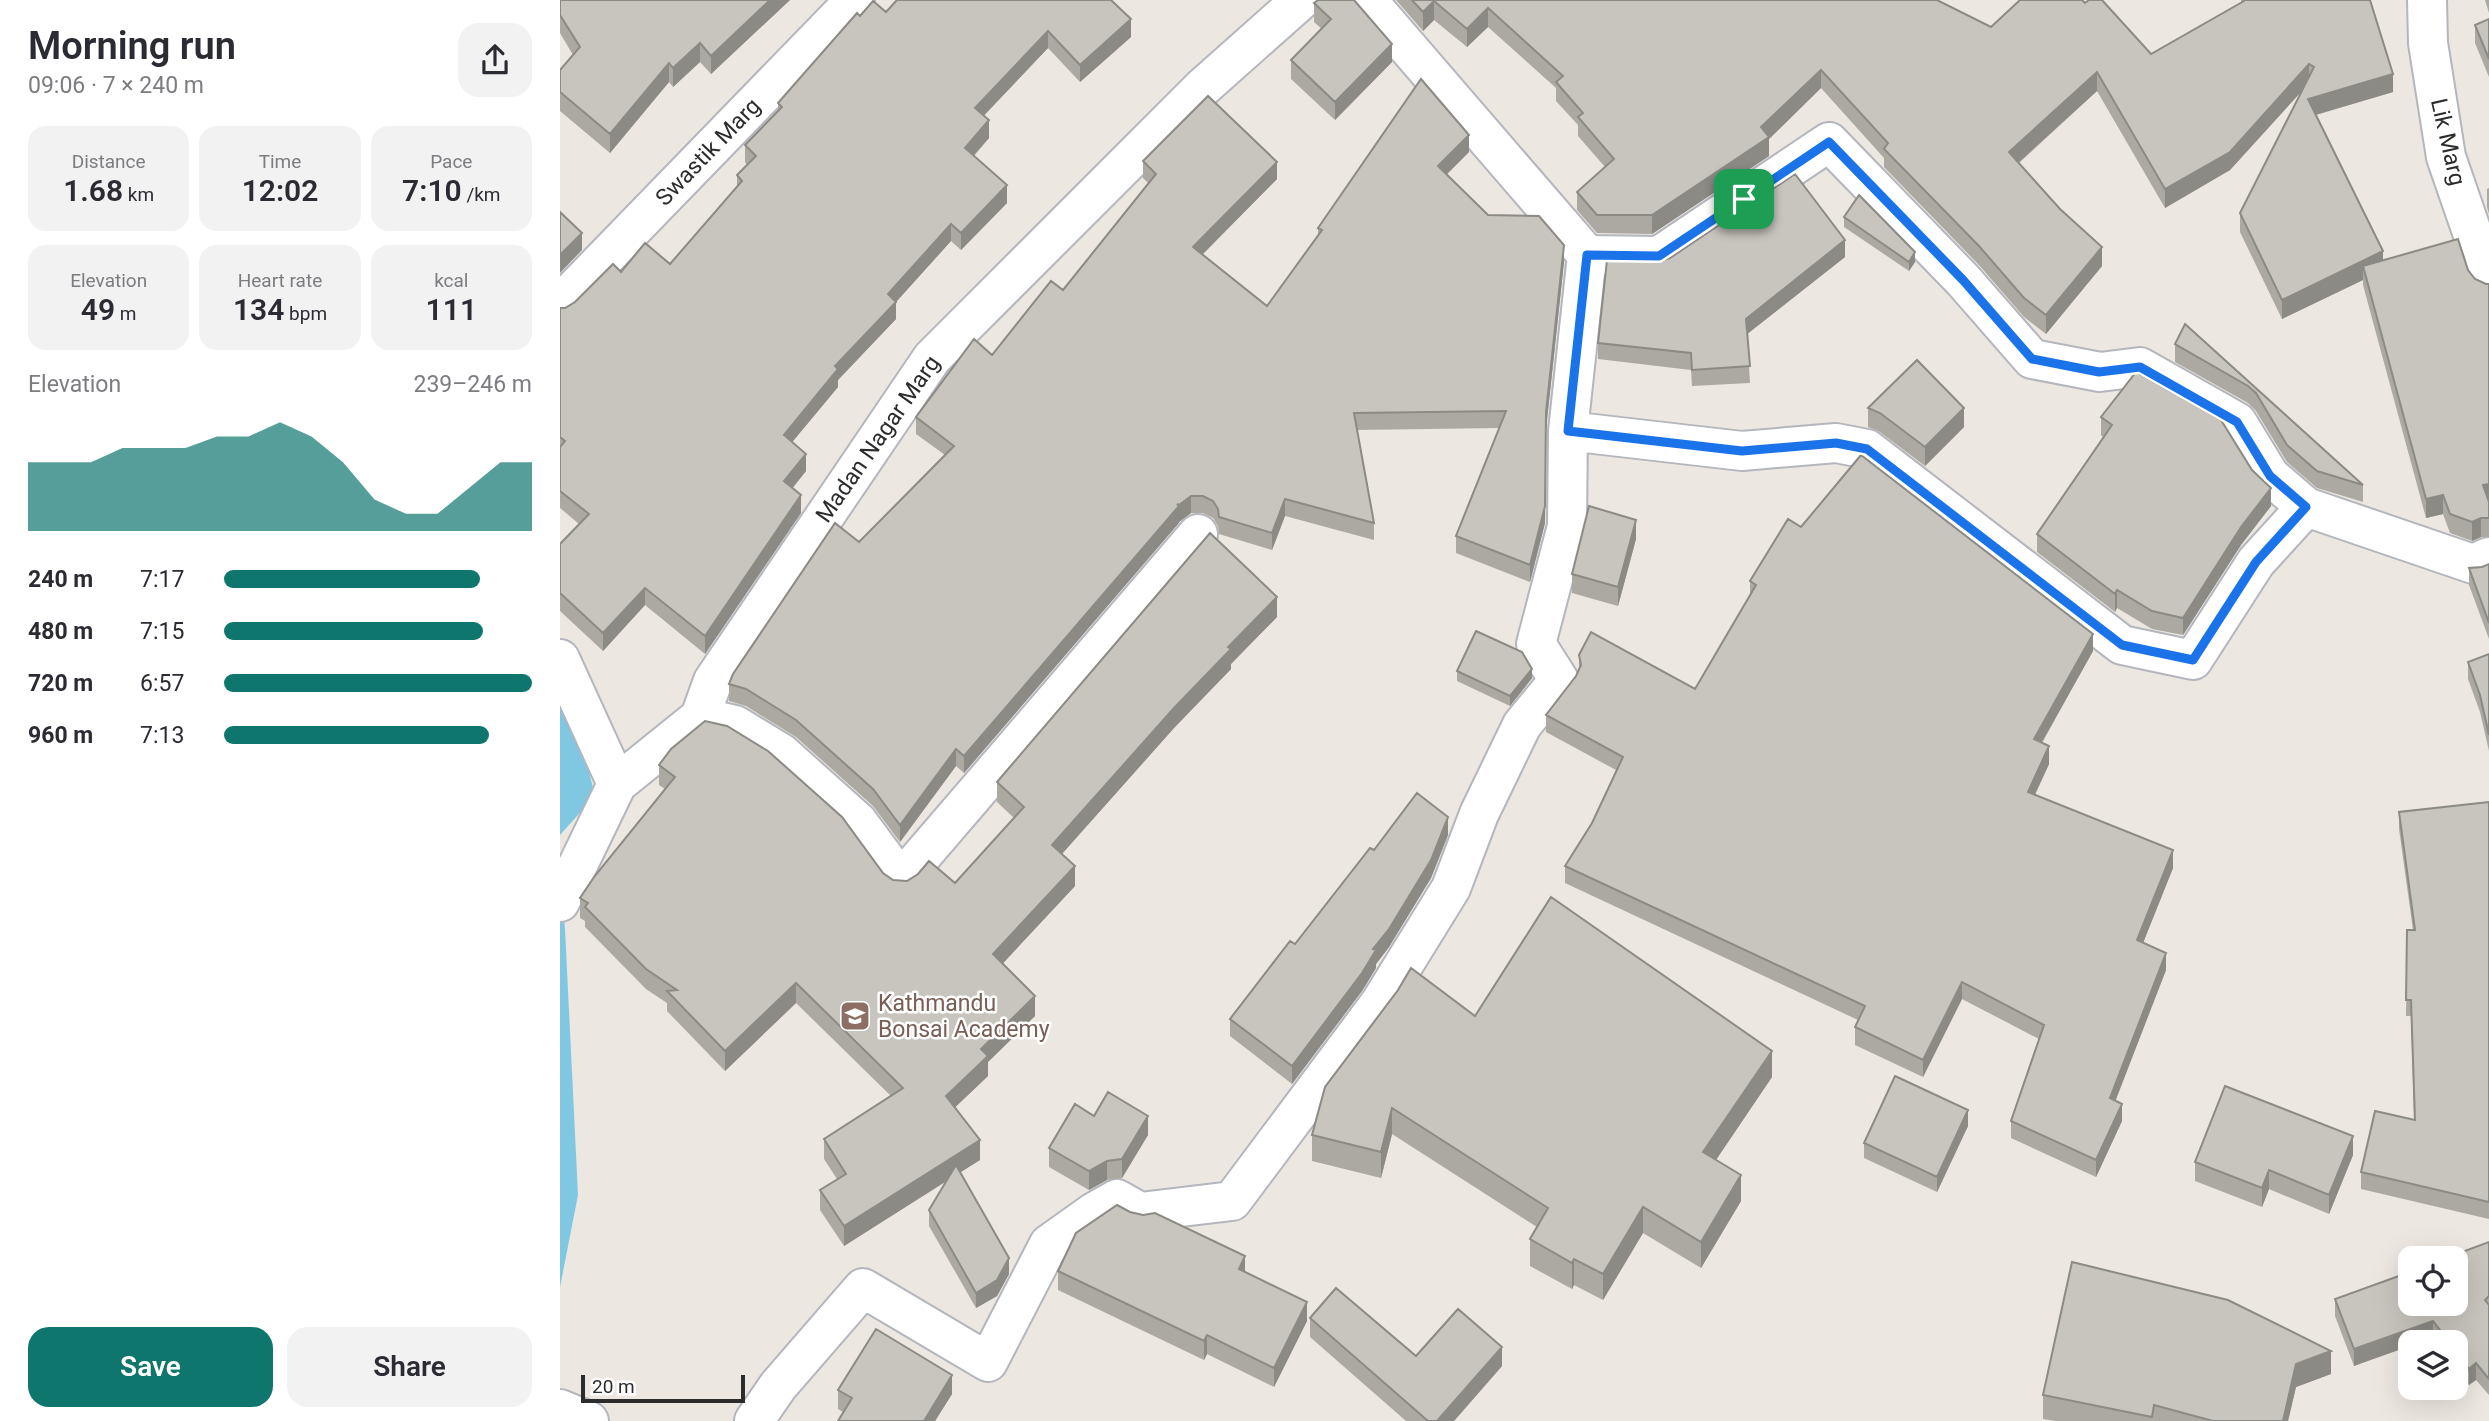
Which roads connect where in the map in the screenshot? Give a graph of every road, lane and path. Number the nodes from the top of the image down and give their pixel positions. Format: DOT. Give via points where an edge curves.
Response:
graph roads {
  1 [pos="855,0"];
  2 [pos="1301,0"];
  3 [pos="1367,0"];
  4 [pos="2427,0"];
  5 [pos="1587,255"];
  6 [pos="2489,281"];
  7 [pos="560,304"];
  8 [pos="1568,431"];
  9 [pos="2306,507"];
  10 [pos="1198,534"];
  11 [pos="2489,557"];
  12 [pos="560,659"];
  13 [pos="700,717"];
  14 [pos="617,784"];
  15 [pos="563,896"];
  16 [pos="560,1409"];
  17 [pos="589,1421"];
  18 [pos="754,1421"];
  1 -- 7 [label="street, Swastik Marg"];
  2 -- 13 [label="street, Madan Nagar Marg" via="1202,88 932,358 713,681"];
  3 -- 5 [label="street"];
  4 -- 6 [label="street, Lik Marg" via="2428,43 2446,158"];
  5 -- 8 [label="street"];
  5 -- 9 [label="street" via="1659,256 1829,142 1963,280 2032,359 2099,372 2140,367 2237,422 2270,476"];
  8 -- 9 [label="street" via="1742,451 1836,443 1867,449 2122,645 2193,660 2256,562"];
  8 -- 18 [label="street" via="1567,526 1536,644 1559,680 1522,725 1479,814 1451,888 1380,1003 1232,1201 1140,1212 1117,1199 1094,1212 1049,1244 988,1362 863,1288 778,1386"];
  9 -- 11 [label="street" via="2473,565"];
  10 -- 13 [label="street" via="901,880 858,822 781,753 735,725"];
  12 -- 14 [label="street"];
  13 -- 14 [label="street"];
  14 -- 15 [label="street"];
  16 -- 17 [label="street"];
}
